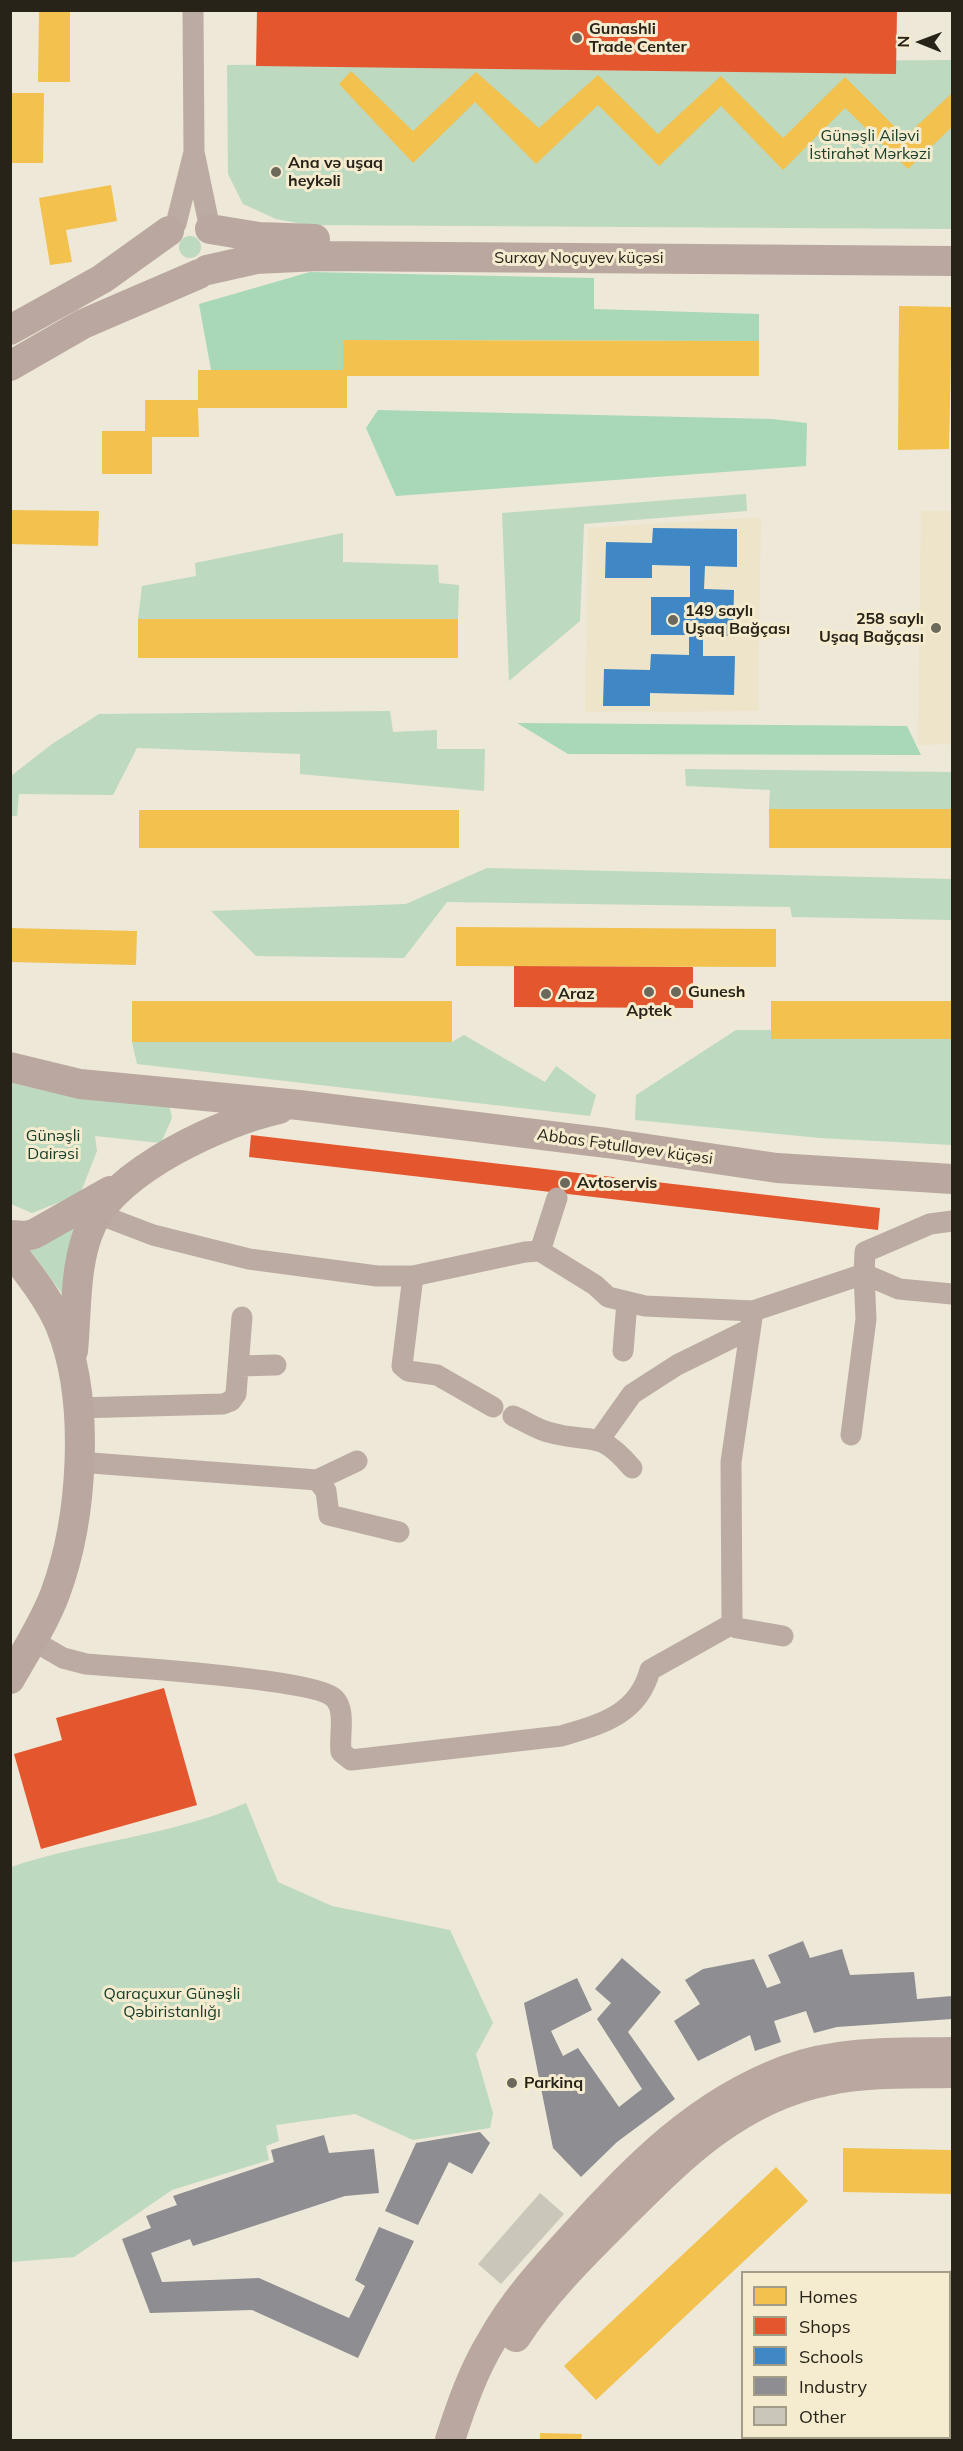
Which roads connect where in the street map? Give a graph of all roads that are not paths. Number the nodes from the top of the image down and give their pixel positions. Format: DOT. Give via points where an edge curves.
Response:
graph roads {
  1 [pos="193,10"];
  2 [pos="194,152"];
  3 [pos="172,227"];
  4 [pos="210,229"];
  5 [pos="952,243"];
  6 [pos="952,261"];
  7 [pos="203,272"];
  8 [pos="10,330"];
  9 [pos="10,366"];
  10 [pos="10,1067"];
  11 [pos="169,1091"];
  12 [pos="299,1105"];
  13 [pos="175,1152"];
  14 [pos="132,1179"];
  15 [pos="952,1179"];
  16 [pos="557,1198"];
  17 [pos="98,1214"];
  18 [pos="952,1221"];
  19 [pos="10,1235"];
  20 [pos="10,1249"];
  21 [pos="540,1251"];
  22 [pos="864,1274"];
  23 [pos="413,1276"];
  24 [pos="952,1294"];
  25 [pos="627,1302"];
  26 [pos="242,1317"];
  27 [pos="752,1320"];
  28 [pos="623,1351"];
  29 [pos="71,1365"];
  30 [pos="276,1365"];
  31 [pos="240,1366"];
  32 [pos="493,1407"];
  33 [pos="77,1408"];
  34 [pos="513,1416"];
  35 [pos="851,1436"];
  36 [pos="600,1439"];
  37 [pos="357,1461"];
  38 [pos="78,1462"];
  39 [pos="632,1468"];
  40 [pos="317,1480"];
  41 [pos="399,1532"];
  42 [pos="732,1624"];
  43 [pos="783,1636"];
  44 [pos="32,1640"];
  45 [pos="10,1678"];
  46 [pos="952,2052"];
  47 [pos="952,2073"];
  48 [pos="621,2201"];
  49 [pos="450,2440"];
  50 [pos="471,2440"];
  1 -- 2 [label="street"];
  2 -- 3 [label="street"];
  2 -- 4 [label="street"];
  3 -- 4 [label="main road" via="194,220"];
  3 -- 7 [label="main road" via="163,247 168,263 182,274"];
  3 -- 8 [label="main road" via="102,279"];
  4 -- 5 [label="main road, Surxay Noçuyev küçəsi" via="259,237 319,239"];
  4 -- 7 [label="main road" via="218,246 213,263"];
  6 -- 7 [label="main road, Surxay Noçuyev küçəsi" via="319,256 256,259"];
  7 -- 9 [label="main road, Surxay Noçuyev küçəsi" via="83,324"];
  10 -- 11 [label="main road, Abbas Fətullayev küçəsi" via="80,1084"];
  11 -- 12 [label="main road, Abbas Fətullayev küçəsi"];
  11 -- 13 [label="main road" via="188,1103 191,1113 188,1132"];
  12 -- 13 [label="main road" via="250,1116"];
  12 -- 15 [label="main road, Abbas Fətullayev küçəsi" via="777,1168"];
  13 -- 14 [label="main road"];
  14 -- 17 [label="main road" via="112,1194"];
  14 -- 19 [label="main road" via="34,1234"];
  16 -- 21 [label="street"];
  17 -- 23 [label="street" via="153,1235 249,1259 377,1276"];
  17 -- 29 [label="main road" via="86,1240 81,1265"];
  18 -- 22 [label="street" via="930,1224 865,1252"];
  20 -- 29 [label="main road" via="49,1304 60,1325"];
  21 -- 23 [label="street"];
  21 -- 25 [label="street" via="608,1297"];
  22 -- 24 [label="street" via="899,1289"];
  22 -- 27 [label="street"];
  22 -- 35 [label="street" via="866,1319"];
  23 -- 32 [label="street" via="402,1366 408,1371 437,1375"];
  25 -- 27 [label="street"];
  25 -- 28 [label="street"];
  26 -- 31 [label="street"];
  27 -- 36 [label="street" via="632,1394"];
  27 -- 42 [label="street" via="731,1462"];
  29 -- 33 [label="main road"];
  30 -- 31 [label="street"];
  31 -- 33 [label="street" via="236,1394 223,1404"];
  33 -- 38 [label="main road"];
  34 -- 36 [label="street" via="548,1432"];
  36 -- 39 [label="street" via="618,1450"];
  37 -- 40 [label="street"];
  38 -- 40 [label="street"];
  38 -- 44 [label="main road" via="66,1557 55,1595"];
  40 -- 41 [label="street" via="326,1491 329,1515"];
  42 -- 43 [label="street"];
  42 -- 44 [label="street" via="650,1670 638,1695 616,1718 594,1726 561,1736 351,1760 341,1752 341,1707 334,1696 324,1692 281,1682 86,1664 63,1658"];
  44 -- 45 [label="main road"];
  46 -- 48 [label="main road" via="863,2054 787,2069 725,2098 697,2117 649,2156"];
  47 -- 48 [label="main road" via="826,2081 765,2103 695,2145 658,2178"];
  48 -- 49 [label="main road" via="532,2282 506,2316 475,2373"];
  48 -- 50 [label="main road" via="522,2328 491,2379"];
}
